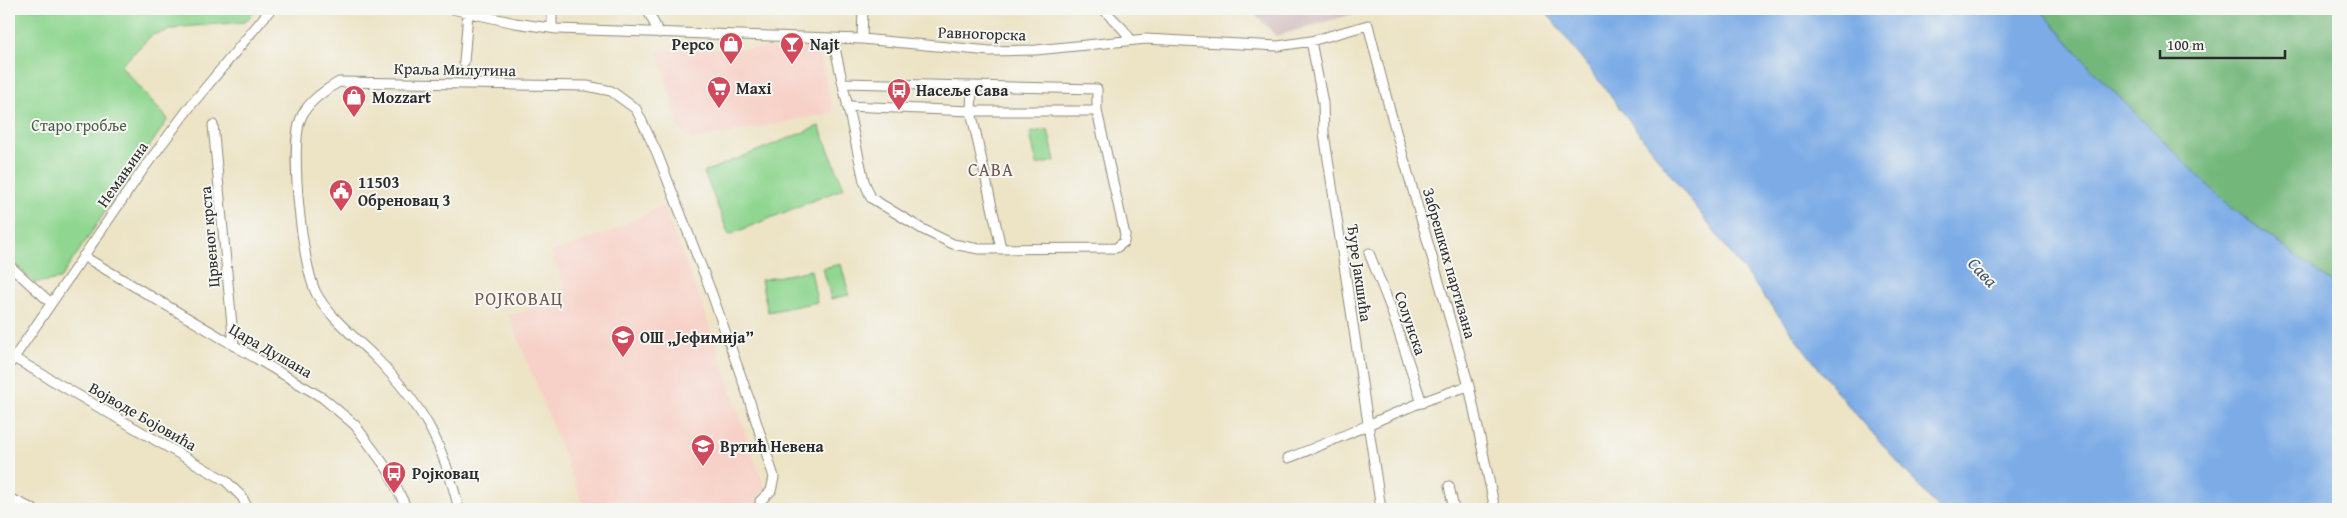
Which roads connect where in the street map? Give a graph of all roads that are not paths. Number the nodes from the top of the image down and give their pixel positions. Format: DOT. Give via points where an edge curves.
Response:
graph roads {
  1 [pos="272,9"];
  2 [pos="452,9"];
  3 [pos="552,9"];
  4 [pos="647,9"];
  5 [pos="863,9"];
  6 [pos="1103,9"];
  7 [pos="466,12"];
  8 [pos="1370,26"];
  9 [pos="552,28"];
  10 [pos="659,33"];
  11 [pos="833,39"];
  12 [pos="862,39"];
  13 [pos="1131,40"];
  14 [pos="1311,41"];
  15 [pos="464,62"];
  16 [pos="843,83"];
  17 [pos="972,87"];
  18 [pos="847,106"];
  19 [pos="1097,110"];
  20 [pos="971,111"];
  21 [pos="213,125"];
  22 [pos="1001,248"];
  23 [pos="1369,254"];
  24 [pos="83,256"];
  25 [pos="9,265"];
  26 [pos="51,304"];
  27 [pos="234,346"];
  28 [pos="11,362"];
  29 [pos="1469,386"];
  30 [pos="1422,403"];
  31 [pos="1368,426"];
  32 [pos="1288,458"];
  33 [pos="1449,486"];
  34 [pos="9,498"];
  35 [pos="760,501"];
  36 [pos="33,509"];
  37 [pos="248,509"];
  38 [pos="406,509"];
  39 [pos="456,509"];
  40 [pos="1381,509"];
  41 [pos="1454,509"];
  42 [pos="1496,509"];
  1 -- 24 [label="street, Немањина" via="168,136"];
  2 -- 7 [label="street, Равногорска"];
  3 -- 9 [label="street"];
  4 -- 10 [label="street"];
  5 -- 12 [label="street"];
  6 -- 13 [label="street"];
  7 -- 9 [label="street, Равногорска"];
  7 -- 15 [label="street"];
  8 -- 14 [label="street, Равногорска"];
  8 -- 29 [label="street, Забрешких партизана"];
  9 -- 10 [label="street, Равногорска"];
  10 -- 11 [label="street, Равногорска"];
  11 -- 12 [label="street, Равногорска"];
  11 -- 16 [label="street"];
  12 -- 13 [label="street, Равногорска" via="990,51 1036,50"];
  13 -- 14 [label="street, Равногорска" via="1278,46"];
  14 -- 31 [label="street, Ђуре Јакшића" via="1320,84 1324,134"];
  16 -- 17 [label="street"];
  16 -- 18 [label="street"];
  17 -- 19 [label="street" via="1097,89"];
  17 -- 20 [label="street"];
  18 -- 20 [label="street"];
  18 -- 22 [label="street" via="871,198 953,244 979,249"];
  19 -- 20 [label="street"];
  19 -- 22 [label="street" via="1124,242 1116,248"];
  20 -- 22 [label="street"];
  21 -- 27 [label="street, Црвеног крста"];
  23 -- 30 [label="street, Солунска"];
  24 -- 26 [label="street, Немањина"];
  24 -- 27 [label="street, Цара Душана"];
  25 -- 26 [label="street"];
  26 -- 28 [label="street, Немањина"];
  27 -- 38 [label="street, Цара Душана" via="323,398 356,425 388,470"];
  28 -- 37 [label="street, Војводе Бојовића" via="226,481 242,497"];
  29 -- 30 [label="street"];
  29 -- 42 [label="street, Забрешких партизана"];
  30 -- 31 [label="street"];
  31 -- 32 [label="street"];
  31 -- 40 [label="street, Ђуре Јакшића"];
  33 -- 41 [label="street"];
  34 -- 36 [label="street"];
  35 -- 39 [label="street, Краља Милутина" via="771,491 774,477 712,294 657,153 636,109 611,91 587,86 339,82 307,108 297,136 302,224 310,274 329,311 415,401 448,467"];
}
